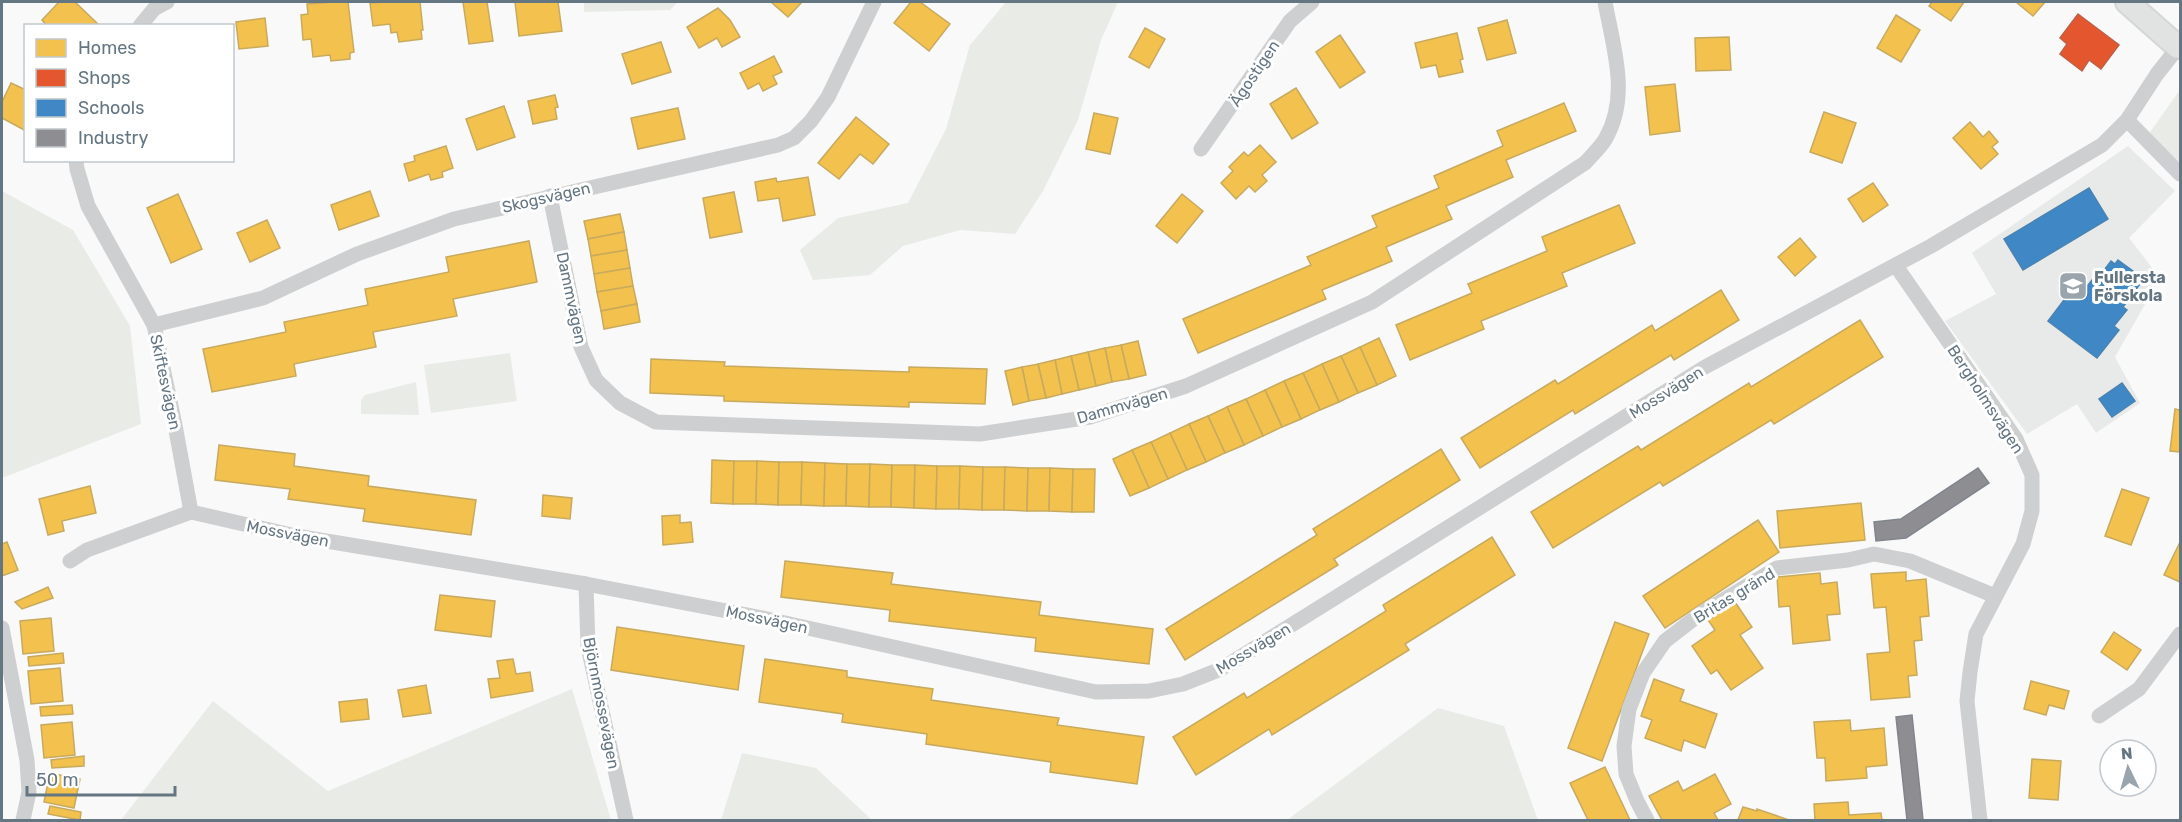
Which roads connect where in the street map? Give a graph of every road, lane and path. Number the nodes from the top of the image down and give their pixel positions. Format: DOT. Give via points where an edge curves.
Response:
graph roads {
  1 [pos="167,2"];
  2 [pos="874,2"];
  3 [pos="1312,2"];
  4 [pos="1605,2"];
  5 [pos="2127,2"];
  6 [pos="142,24"];
  7 [pos="2179,46"];
  8 [pos="2127,120"];
  9 [pos="1201,149"];
  10 [pos="76,162"];
  11 [pos="2181,174"];
  12 [pos="550,196"];
  13 [pos="1896,266"];
  14 [pos="154,325"];
  15 [pos="191,512"];
  16 [pos="70,561"];
  17 [pos="586,584"];
  18 [pos="1995,596"];
  19 [pos="2,628"];
  20 [pos="2181,634"];
  21 [pos="2099,716"];
  22 [pos="23,820"];
  23 [pos="626,820"];
  24 [pos="1647,820"];
  25 [pos="1980,820"];
  1 -- 6 [label="street" via="154,9"];
  2 -- 12 [label="street, Skogsvägen" via="828,97 794,138 778,145"];
  3 -- 9 [label="street, Ägostigen" via="1290,21"];
  4 -- 12 [label="street, Dammvägen" via="1620,83 1617,111 1605,139 1585,163 1372,302 1186,386 1090,417 980,434 656,422 620,403 596,380 581,347"];
  5 -- 7 [label="street"];
  7 -- 8 [label="street, Mossvägen"];
  8 -- 11 [label="street"];
  8 -- 13 [label="street, Mossvägen" via="2102,145"];
  10 -- 14 [label="street, Skiftesvägen" via="88,206"];
  12 -- 14 [label="street, Skogsvägen" via="454,219 357,254 263,298"];
  13 -- 17 [label="street, Mossvägen" via="1706,367 1221,669 1183,684 1149,691 1096,692 758,617"];
  13 -- 18 [label="street, Bergholmsvägen" via="2016,439 2032,475 2032,511 2023,544"];
  14 -- 15 [label="street, Skiftesvägen"];
  15 -- 16 [label="street" via="87,550"];
  15 -- 17 [label="street, Mossvägen" via="296,536"];
  17 -- 23 [label="street, Björnmossevägen" via="588,647"];
  18 -- 24 [label="street, Britas gränd" via="1910,561 1874,554 1777,568 1700,614 1665,641 1644,673 1629,709 1624,746 1626,774"];
  18 -- 25 [label="street, Bergholmsvägen" via="1976,634 1967,701"];
  19 -- 22 [label="street" via="27,760 29,792"];
  20 -- 21 [label="street" via="2139,689"];
}
